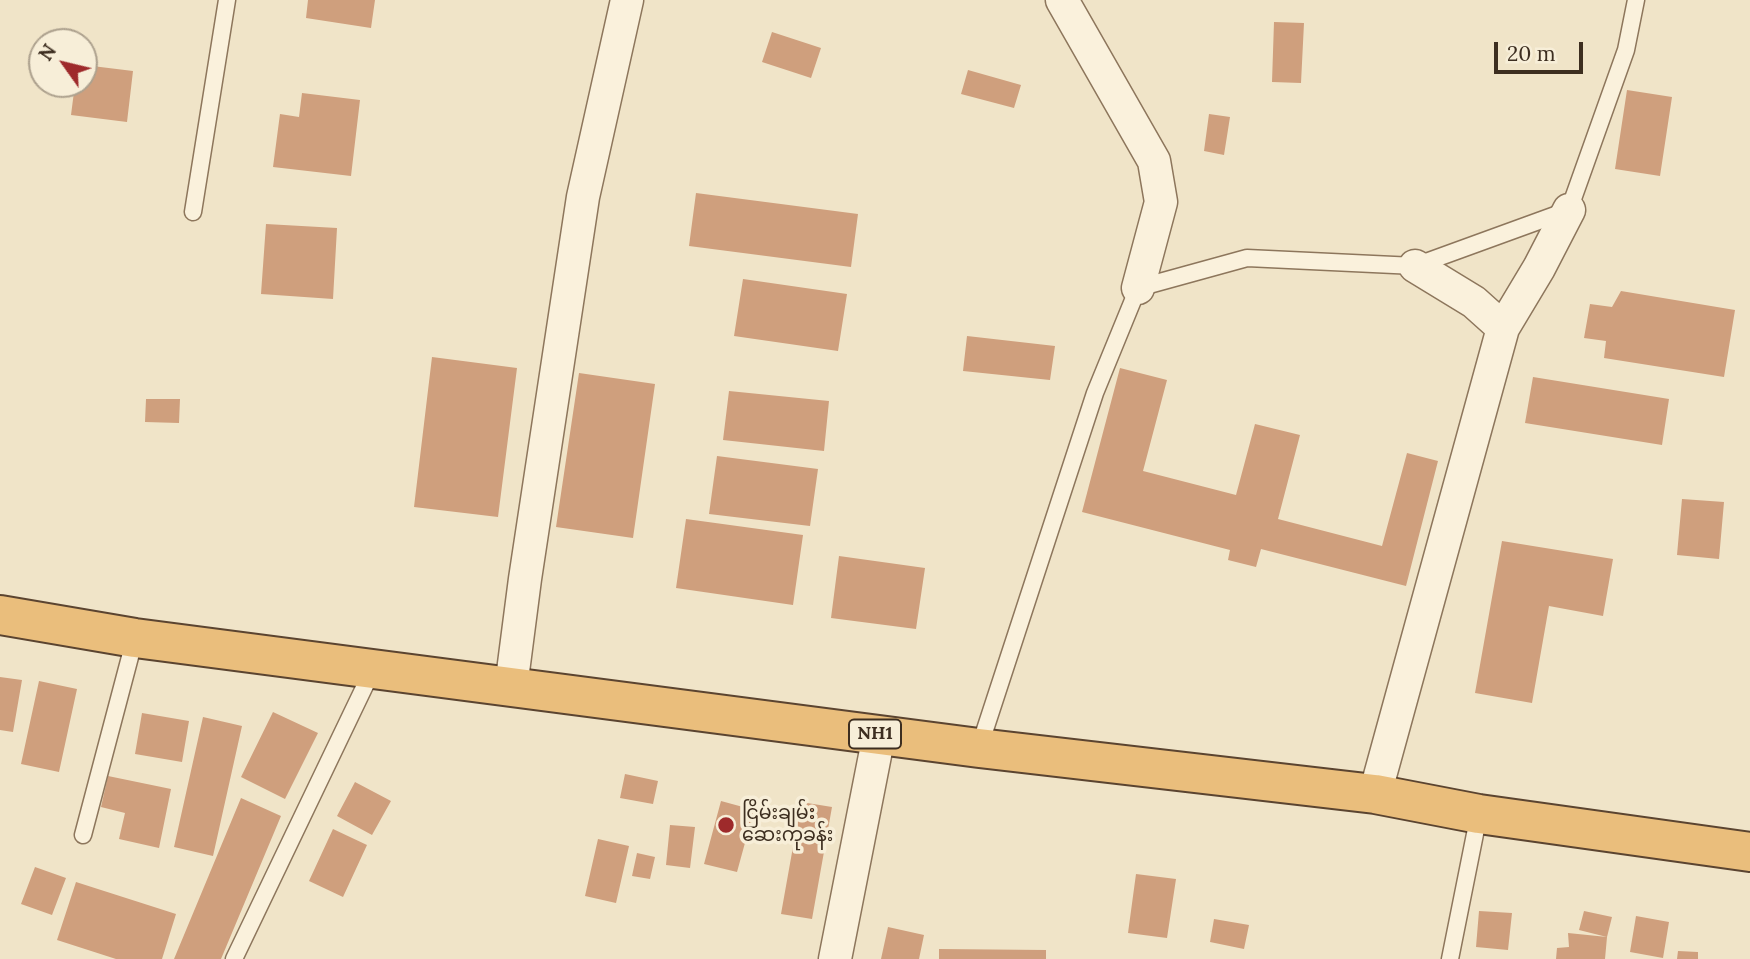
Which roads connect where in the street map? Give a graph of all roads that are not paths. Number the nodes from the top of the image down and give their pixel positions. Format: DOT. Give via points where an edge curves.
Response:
graph roads {
  1 [pos="227,0"];
  2 [pos="627,0"];
  3 [pos="1062,0"];
  4 [pos="1636,0"];
  5 [pos="1569,209"];
  6 [pos="193,212"];
  7 [pos="1415,266"];
  8 [pos="1138,288"];
  9 [pos="1503,328"];
  10 [pos="0,615"];
  11 [pos="135,638"];
  12 [pos="373,669"];
  13 [pos="511,687"];
  14 [pos="879,735"];
  15 [pos="979,748"];
  16 [pos="1375,794"];
  17 [pos="1479,814"];
  18 [pos="83,835"];
  19 [pos="1750,852"];
  20 [pos="234,959"];
  21 [pos="835,959"];
  22 [pos="1450,959"];
  1 -- 6 [label="lane"];
  2 -- 13 [label="street" via="583,197"];
  3 -- 8 [label="street" via="1154,161 1161,202"];
  4 -- 5 [label="lane" via="1626,50"];
  5 -- 7 [label="lane"];
  5 -- 9 [label="street"];
  7 -- 8 [label="lane" via="1247,258"];
  7 -- 9 [label="street" via="1474,302"];
  8 -- 15 [label="lane" via="1096,393"];
  9 -- 16 [label="street"];
  10 -- 11 [label="highway, NH1"];
  11 -- 12 [label="highway, NH1"];
  11 -- 18 [label="lane"];
  12 -- 13 [label="highway, NH1"];
  12 -- 20 [label="lane"];
  13 -- 14 [label="highway, NH1"];
  14 -- 15 [label="highway, NH1"];
  14 -- 21 [label="street"];
  15 -- 16 [label="highway, NH1"];
  16 -- 17 [label="highway, NH1"];
  17 -- 19 [label="highway, NH1"];
  17 -- 22 [label="lane"];
}
